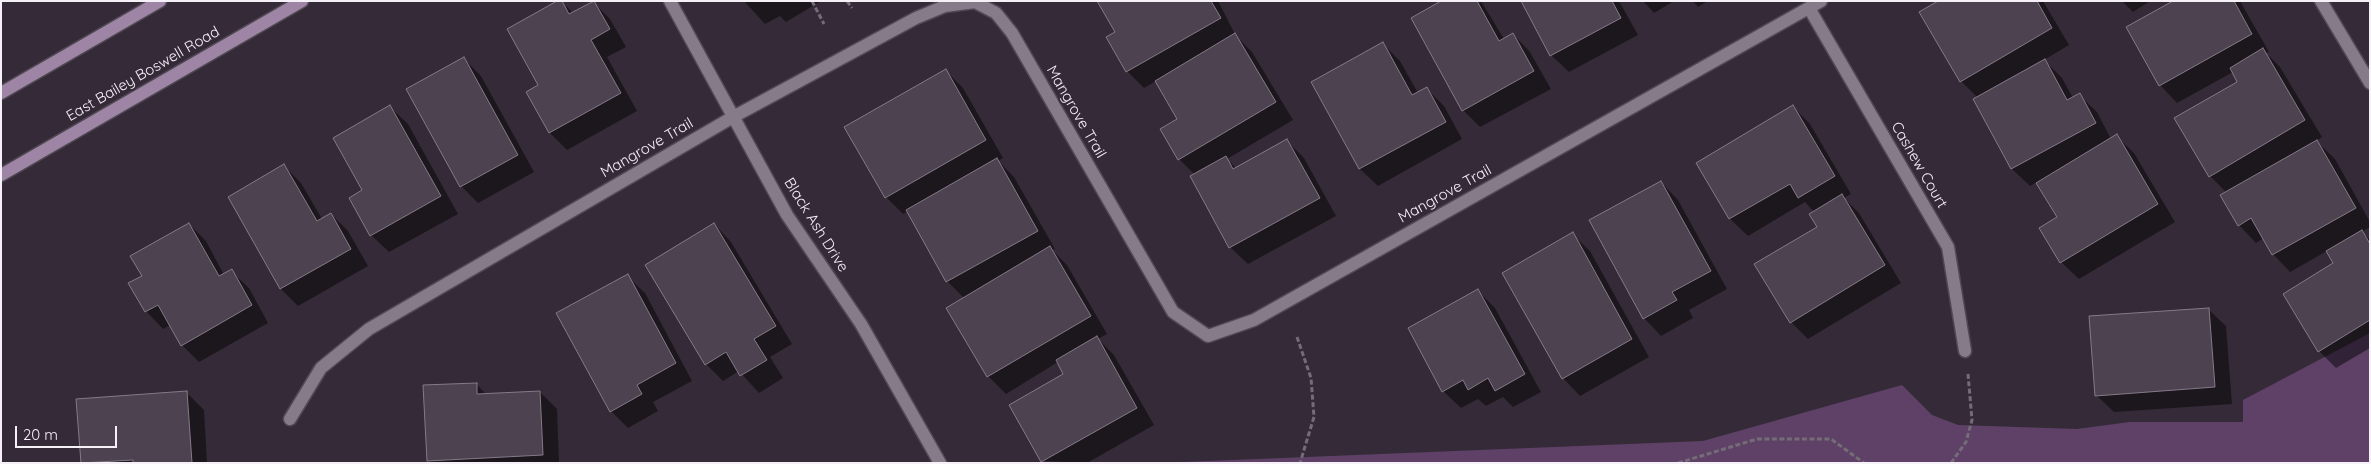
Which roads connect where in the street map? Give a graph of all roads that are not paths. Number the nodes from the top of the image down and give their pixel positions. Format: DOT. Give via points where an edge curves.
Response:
graph roads {
  1 [pos="160,1"];
  2 [pos="302,1"];
  3 [pos="670,1"];
  4 [pos="1821,1"];
  5 [pos="2321,1"];
  6 [pos="1809,8"];
  7 [pos="2370,84"];
  8 [pos="1,93"];
  9 [pos="733,117"];
  10 [pos="1,175"];
  11 [pos="1965,351"];
  12 [pos="290,419"];
  13 [pos="940,463"];
  1 -- 8 [label="main road"];
  2 -- 10 [label="main road, East Bailey Boswell Road"];
  3 -- 9 [label="street, Black Ash Drive"];
  4 -- 6 [label="street, Mangrove Trail"];
  5 -- 7 [label="street"];
  6 -- 9 [label="street, Mangrove Trail" via="1254,320 1208,336 1173,312 1012,33 996,13 976,2 945,6 916,18"];
  6 -- 11 [label="street, Cashew Court" via="1948,247"];
  9 -- 12 [label="street, Mangrove Trail" via="369,329 321,368"];
  9 -- 13 [label="street, Black Ash Drive" via="787,215 861,324"];
}
